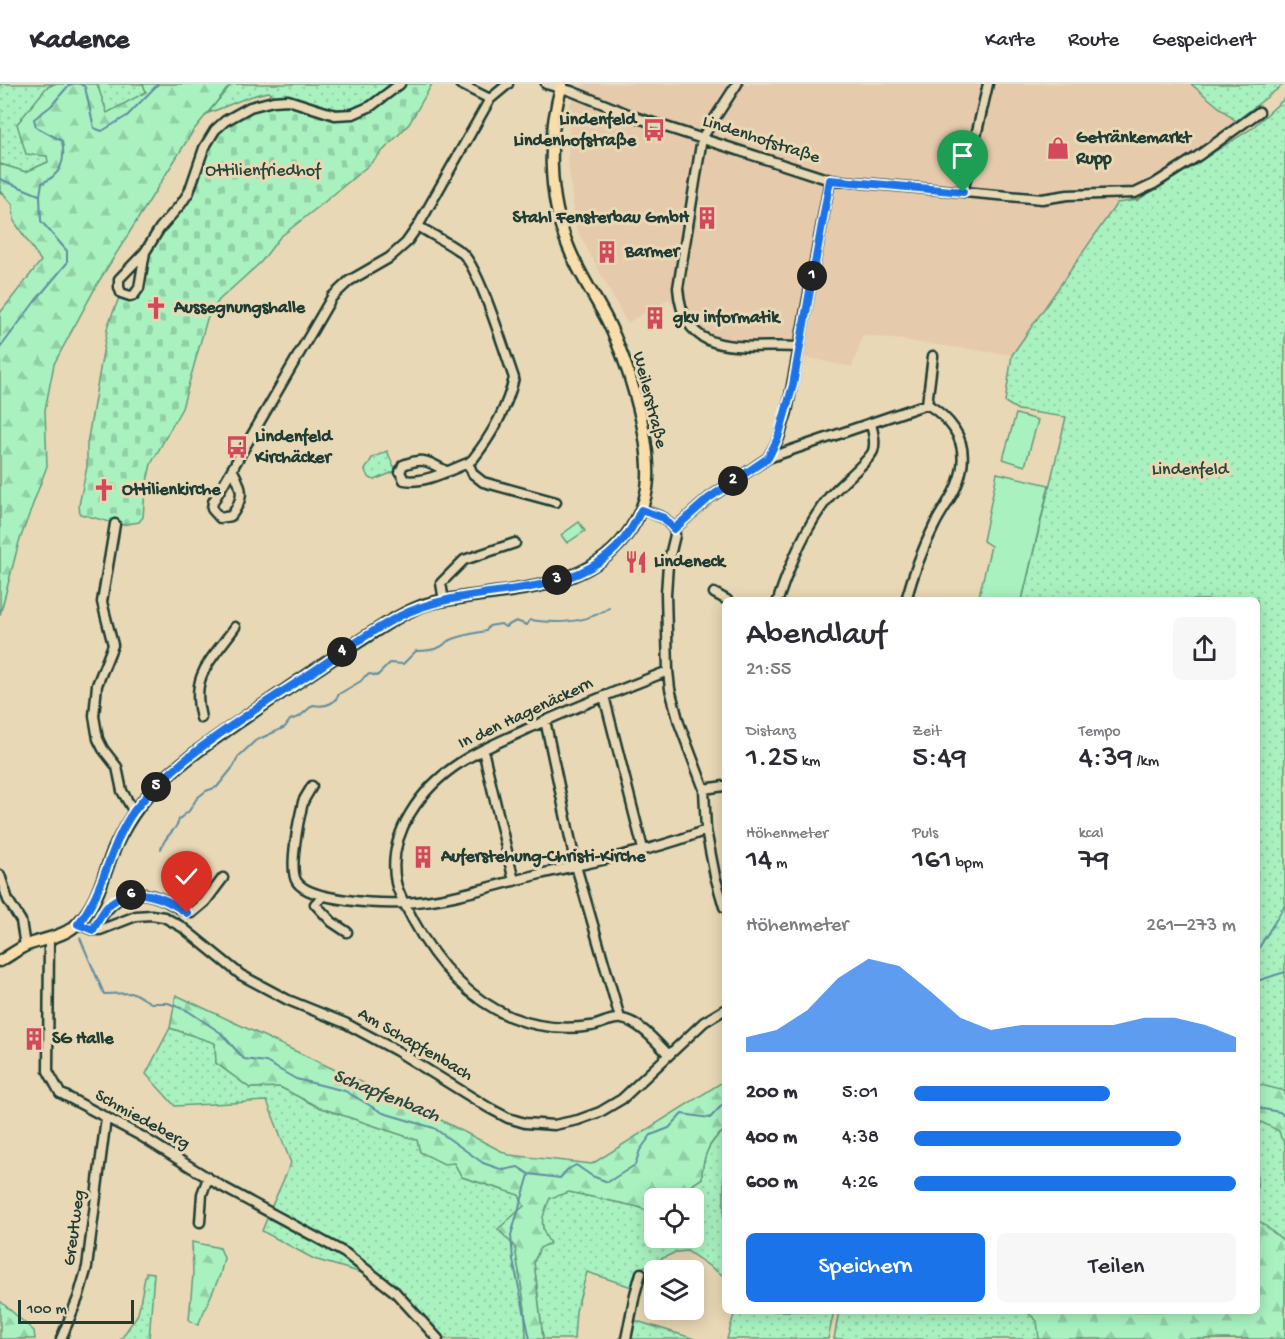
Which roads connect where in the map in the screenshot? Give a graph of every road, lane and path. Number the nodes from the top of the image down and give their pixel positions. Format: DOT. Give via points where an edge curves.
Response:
graph roads {
  1 [pos="400,84"];
  2 [pos="460,84"];
  3 [pos="508,84"];
  4 [pos="546,84"];
  5 [pos="737,84"];
  6 [pos="988,84"];
  7 [pos="561,86"];
  8 [pos="490,99"];
  9 [pos="1258,112"];
  10 [pos="702,138"];
  11 [pos="830,180"];
  12 [pos="963,192"];
  13 [pos="418,226"];
  14 [pos="145,252"];
  15 [pos="799,347"];
  16 [pos="933,356"];
  17 [pos="927,404"];
  18 [pos="871,424"];
  19 [pos="768,458"];
  20 [pos="468,463"];
  21 [pos="232,470"];
  22 [pos="446,471"];
  23 [pos="556,502"];
  24 [pos="641,510"];
  25 [pos="115,524"];
  26 [pos="674,529"];
  27 [pos="515,543"];
  28 [pos="714,593"];
  29 [pos="722,597"];
  30 [pos="779,597"];
  31 [pos="907,597"];
  32 [pos="444,601"];
  33 [pos="236,627"];
  34 [pos="668,671"];
  35 [pos="604,696"];
  36 [pos="201,718"];
  37 [pos="545,720"];
  38 [pos="483,750"];
  39 [pos="312,786"];
  40 [pos="722,786"];
  41 [pos="704,789"];
  42 [pos="134,812"];
  43 [pos="706,830"];
  44 [pos="643,849"];
  45 [pos="576,866"];
  46 [pos="0,875"];
  47 [pos="223,878"];
  48 [pos="514,880"];
  49 [pos="323,896"];
  50 [pos="722,900"];
  51 [pos="404,903"];
  52 [pos="78,924"];
  53 [pos="93,930"];
  54 [pos="347,932"];
  55 [pos="49,939"];
  56 [pos="25,946"];
  57 [pos="0,961"];
  58 [pos="722,1011"];
  59 [pos="620,1018"];
  60 [pos="668,1054"];
  61 [pos="106,1118"];
  62 [pos="207,1178"];
  63 [pos="200,1222"];
  64 [pos="641,1273"];
  65 [pos="61,1339"];
  66 [pos="438,1339"];
  67 [pos="626,1339"];
  1 -- 14 [label="street" via="353,114 335,115 288,100 261,104 236,114 209,138 189,192"];
  2 -- 8 [label="street"];
  3 -- 8 [label="street"];
  4 -- 7 [label="street, Lindenhofstraße"];
  5 -- 10 [label="street"];
  6 -- 12 [label="street"];
  7 -- 10 [label="street, Lindenhofstraße" via="638,118"];
  7 -- 24 [label="main road, Weilerstraße" via="552,152 555,201 569,248 608,322 632,387 646,447 648,482"];
  8 -- 13 [label="street"];
  9 -- 12 [label="street, Lindenhofstraße" via="1198,156 1135,193 1042,198"];
  10 -- 11 [label="street, Lindenhofstraße"];
  10 -- 15 [label="street" via="678,288 679,305 688,325 702,338 727,347"];
  11 -- 12 [label="street, Lindenhofstraße"];
  11 -- 15 [label="street"];
  13 -- 20 [label="street" via="464,254 474,270 514,378 491,434"];
  13 -- 21 [label="street" via="389,258 349,281 332,297"];
  14 -- 14 [label="street" via="119,279 121,293 134,295 140,288"];
  15 -- 19 [label="street" via="787,412"];
  16 -- 17 [label="street"];
  17 -- 18 [label="street"];
  17 -- 31 [label="street" via="953,427 963,463 958,483 934,526"];
  18 -- 19 [label="street"];
  18 -- 30 [label="street" via="875,443 870,457 816,515"];
  19 -- 26 [label="street" via="709,498"];
  20 -- 22 [label="street"];
  20 -- 23 [label="street" via="483,482"];
  21 -- 21 [label="street" via="212,505 220,518 231,516 242,498"];
  22 -- 22 [label="street" via="411,481 404,480 400,472 403,465 418,460"];
  24 -- 26 [label="street" via="664,518"];
  24 -- 32 [label="main road, Weilerstraße" via="618,546 586,570 533,586"];
  25 -- 42 [label="street" via="102,602 113,645 98,685 94,716 98,739 117,767 122,791"];
  26 -- 34 [label="street" via="666,594"];
  27 -- 32 [label="street" via="464,560 441,583"];
  28 -- 29 [label="street"];
  32 -- 42 [label="main road, Weilerstraße" via="428,603 399,616 294,685 181,764"];
  33 -- 36 [label="street" via="200,677 197,688"];
  34 -- 35 [label="street, In den Hagenäckern"];
  34 -- 41 [label="street" via="679,723"];
  35 -- 37 [label="street, In den Hagenäckern"];
  35 -- 44 [label="street"];
  37 -- 38 [label="street, In den Hagenäckern"];
  37 -- 45 [label="street"];
  38 -- 48 [label="street"];
  38 -- 51 [label="street, In den Hagenäckern" via="436,780 404,825 394,867"];
  39 -- 49 [label="street" via="304,801 293,867 297,882"];
  40 -- 41 [label="street"];
  41 -- 43 [label="street"];
  42 -- 52 [label="main road, Weilerstraße" via="97,894"];
  43 -- 44 [label="street"];
  43 -- 50 [label="street"];
  44 -- 45 [label="street"];
  45 -- 48 [label="street"];
  45 -- 59 [label="street"];
  46 -- 56 [label="street" via="8,900 21,921"];
  47 -- 53 [label="street" via="192,913 151,895 130,895 110,904"];
  48 -- 51 [label="street"];
  49 -- 51 [label="street"];
  49 -- 54 [label="street" via="315,904"];
  51 -- 59 [label="street, In den Hagenäckern" via="448,972 494,1009 553,1028 592,1026"];
  52 -- 53 [label="street"];
  52 -- 55 [label="main road, Weilerstraße"];
  53 -- 60 [label="street, Am Schapfenbach" via="136,916 164,917 241,975 288,1000 345,1023 489,1108 525,1123 554,1125 600,1112 622,1099"];
  55 -- 56 [label="main road, Weilerstraße"];
  55 -- 61 [label="street, Schmiedeberg" via="48,1071 60,1093"];
  56 -- 57 [label="main road, Weilerstraße"];
  58 -- 60 [label="street, Am Schapfenbach"];
  59 -- 60 [label="street" via="650,1036"];
  61 -- 62 [label="street, Schmiedeberg"];
  61 -- 65 [label="street, Greutweg" via="87,1267"];
  62 -- 63 [label="street"];
  62 -- 66 [label="street, Schmiedeberg" via="345,1253 395,1293"];
  64 -- 67 [label="street"];
}
